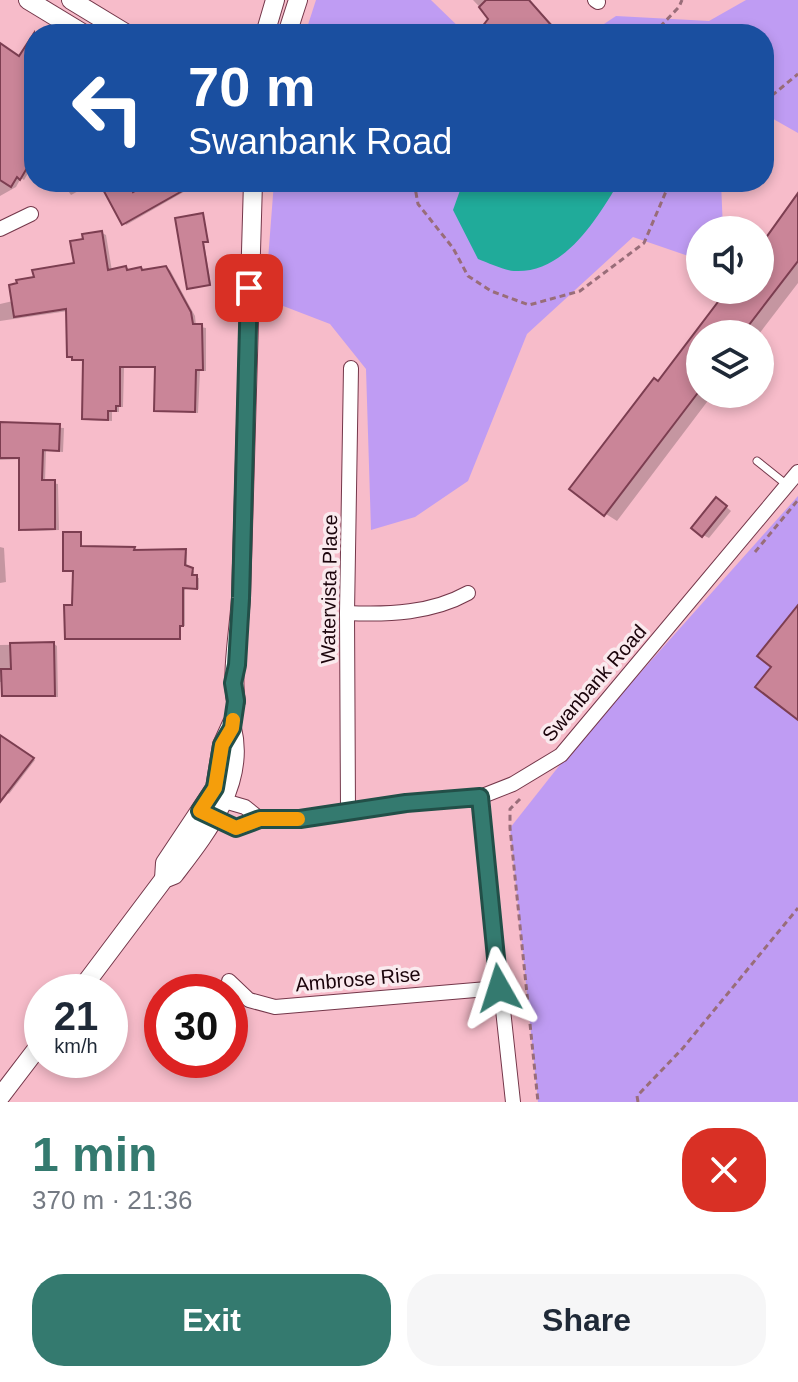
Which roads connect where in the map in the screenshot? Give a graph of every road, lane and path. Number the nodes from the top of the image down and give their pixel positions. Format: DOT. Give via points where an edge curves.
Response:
graph roads {
  1 [pos="28,0"];
  2 [pos="71,0"];
  3 [pos="275,0"];
  4 [pos="298,0"];
  5 [pos="682,0"];
  6 [pos="68,24"];
  7 [pos="111,24"];
  8 [pos="268,24"];
  9 [pos="290,24"];
  10 [pos="662,24"];
  11 [pos="798,74"];
  12 [pos="774,94"];
  13 [pos="254,192"];
  14 [pos="416,192"];
  15 [pos="666,192"];
  16 [pos="31,214"];
  17 [pos="0,229"];
  18 [pos="351,368"];
  19 [pos="757,461"];
  20 [pos="798,472"];
  21 [pos="787,485"];
  22 [pos="798,500"];
  23 [pos="748,560"];
  24 [pos="468,593"];
  25 [pos="347,613"];
  26 [pos="480,797"];
  27 [pos="522,797"];
  28 [pos="212,807"];
  29 [pos="348,811"];
  30 [pos="260,819"];
  31 [pos="798,908"];
  32 [pos="93,974"];
  33 [pos="499,988"];
  34 [pos="248,999"];
  35 [pos="24,1066"];
  36 [pos="0,1097"];
  37 [pos="513,1102"];
  38 [pos="538,1102"];
  39 [pos="638,1102"];
  1 -- 6 [label="street"];
  2 -- 7 [label="street"];
  3 -- 8 [label="street"];
  4 -- 9 [label="street"];
  5 -- 10 [label="path"];
  11 -- 12 [label="path"];
  13 -- 28 [label="street" via="236,701"];
  14 -- 15 [label="path" via="418,204 468,276 529,305 580,291 644,243"];
  16 -- 17 [label="street"];
  18 -- 25 [label="street, Watervista Place"];
  19 -- 21 [label="lane"];
  20 -- 21 [label="street, Swanbank Road"];
  21 -- 26 [label="street, Swanbank Road" via="561,755"];
  22 -- 23 [label="path"];
  24 -- 25 [label="street" via="440,607"];
  25 -- 29 [label="street, Watervista Place"];
  26 -- 29 [label="street, Swanbank Road"];
  26 -- 33 [label="street"];
  27 -- 38 [label="path" via="510,809 510,828"];
  28 -- 30 [label="street, Swanbank Road" via="245,807"];
  28 -- 30 [label="street, Swanbank Road" via="236,828"];
  28 -- 32 [label="street" via="165,863 164,879"];
  29 -- 30 [label="street, Swanbank Road"];
  31 -- 39 [label="path" via="637,1096"];
  33 -- 34 [label="street, Ambrose Rise" via="275,1007"];
  33 -- 37 [label="street"];
  35 -- 36 [label="street"];
}
